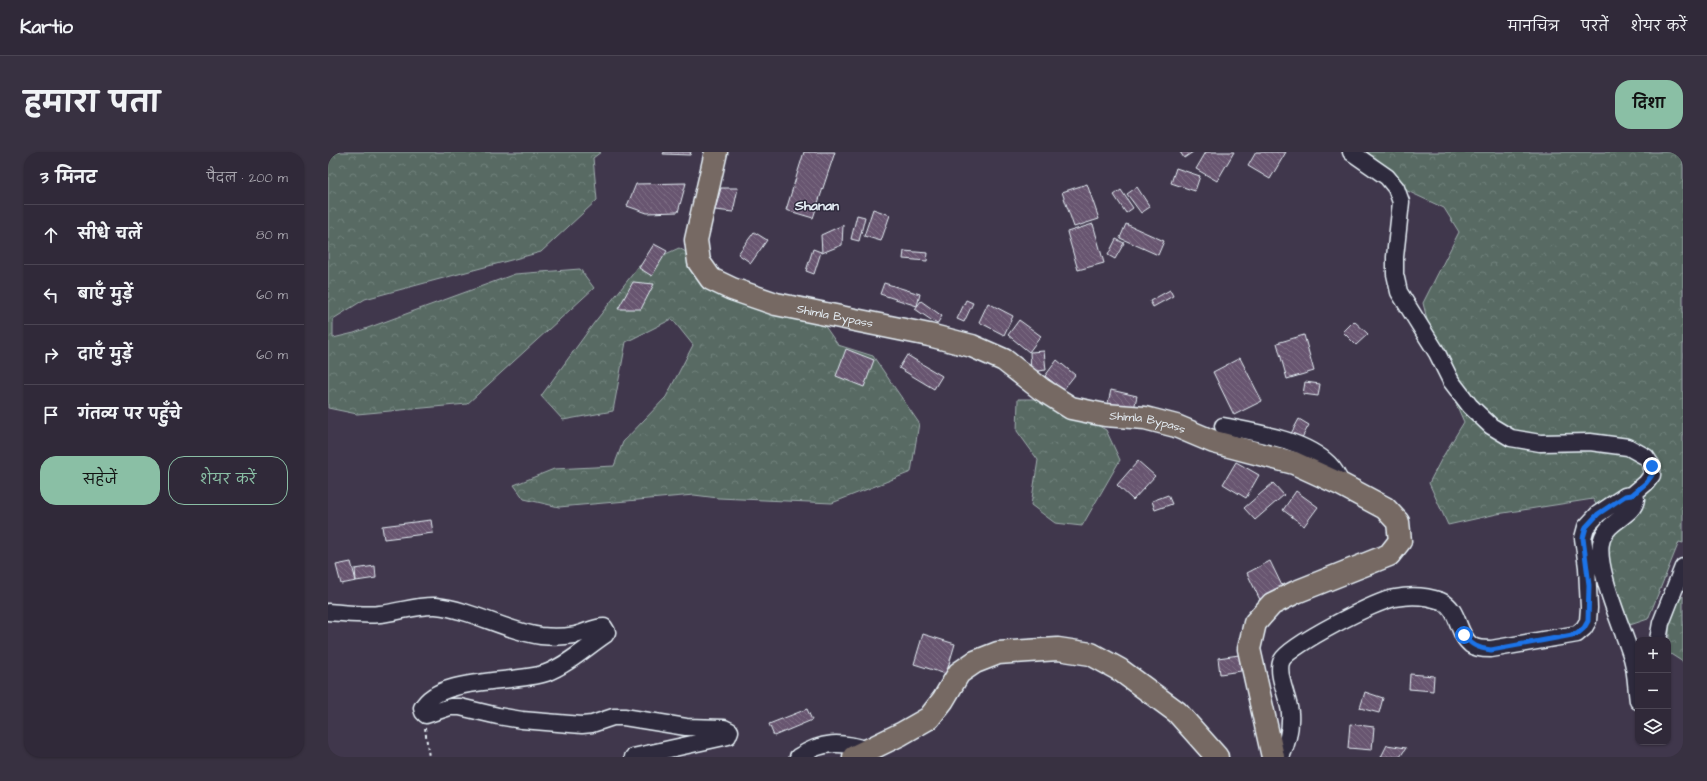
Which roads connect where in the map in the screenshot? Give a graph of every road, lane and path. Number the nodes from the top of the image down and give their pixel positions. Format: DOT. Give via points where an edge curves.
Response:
graph roads {
  1 [pos="716,152"];
  2 [pos="1351,152"];
  3 [pos="1223,426"];
  4 [pos="1342,485"];
  5 [pos="1632,495"];
  6 [pos="1683,567"];
  7 [pos="328,612"];
  8 [pos="1659,637"];
  9 [pos="1635,681"];
  10 [pos="426,715"];
  11 [pos="861,754"];
  12 [pos="429,757"];
  13 [pos="633,757"];
  14 [pos="798,757"];
  15 [pos="1217,757"];
  16 [pos="1273,757"];
  17 [pos="1281,757"];
  1 -- 4 [label="highway, Shimla Bypass" via="696,240 699,262 711,279 732,290 776,304 972,346 1004,360 1041,389 1071,408 1105,415 1145,418 1176,426 1214,442 1294,463"];
  2 -- 5 [label="street" via="1387,177 1396,188 1401,202 1395,257 1399,292 1437,353 1451,381 1470,406 1491,426 1511,438 1540,443 1590,442 1628,447 1646,457 1652,466 1652,475"];
  3 -- 4 [label="street" via="1275,437 1296,445 1329,464"];
  4 -- 16 [label="highway, Shimla Bypass" via="1384,508 1398,522 1400,541 1389,555 1272,604 1255,623 1250,649"];
  5 -- 9 [label="street" via="1636,499 1634,508 1610,525 1602,539 1599,556 1632,661"];
  5 -- 17 [label="street" via="1625,496 1598,514 1586,527 1583,538 1587,567 1588,621 1577,634 1491,650 1479,648 1471,645 1449,606 1431,598 1411,596 1377,604 1307,639 1289,652 1279,668 1290,713 1289,734"];
  6 -- 8 [label="street" via="1661,623"];
  7 -- 10 [label="street" via="377,615 436,606 542,636 575,635 599,627 606,629 605,635 546,673 530,678 460,686 439,693 424,702 422,708"];
  10 -- 12 [label="path" via="425,731"];
  10 -- 13 [label="street" via="450,707 460,707 522,720 582,725 613,717 624,717 659,724 724,728 730,731 728,736"];
  11 -- 14 [label="street" via="853,745 837,743 821,746"];
  11 -- 15 [label="highway" via="929,718 959,673 975,662 998,653 1058,649 1091,654 1120,670 1177,712"];
}
